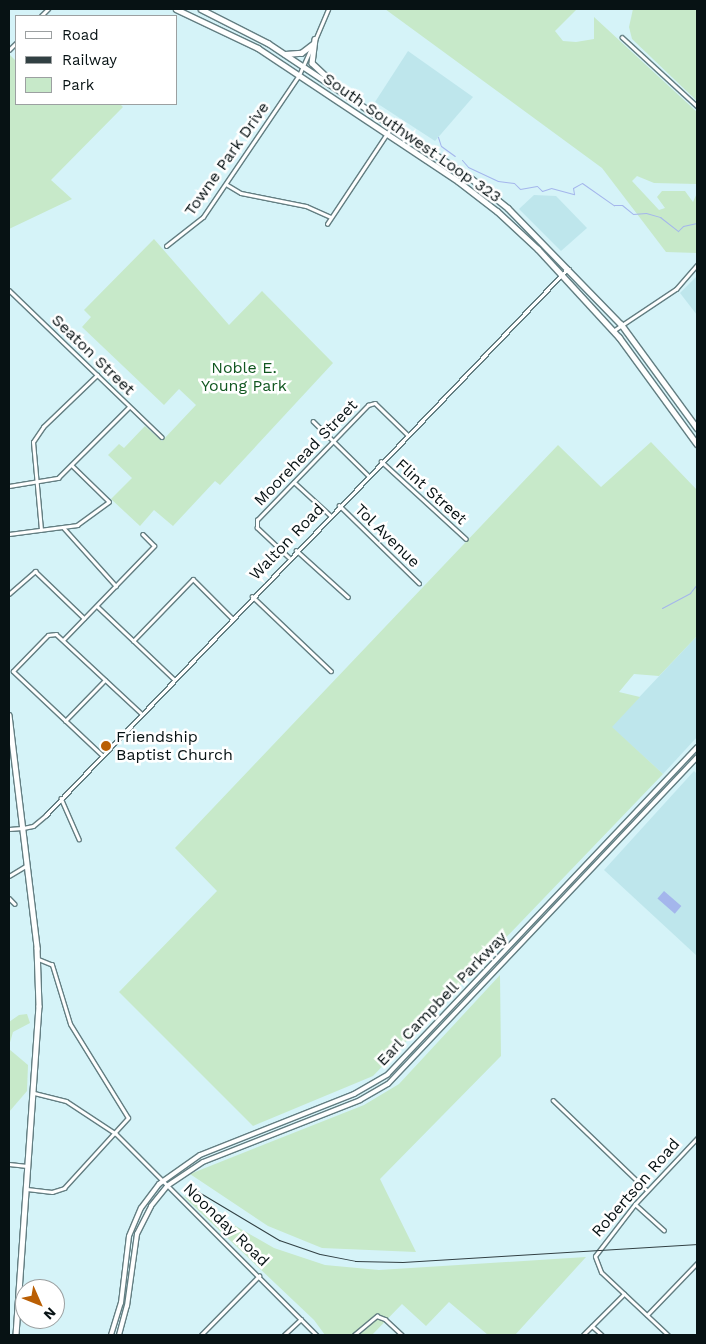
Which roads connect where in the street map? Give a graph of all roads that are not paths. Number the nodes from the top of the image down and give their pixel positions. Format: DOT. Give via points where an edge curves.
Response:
graph roads {
  1 [pos="176,9"];
  2 [pos="201,9"];
  3 [pos="328,9"];
  4 [pos="622,37"];
  5 [pos="314,41"];
  6 [pos="285,54"];
  7 [pos="304,66"];
  8 [pos="299,75"];
  9 [pos="345,94"];
  10 [pos="697,106"];
  11 [pos="392,126"];
  12 [pos="387,134"];
  13 [pos="226,184"];
  14 [pos="331,218"];
  15 [pos="327,224"];
  16 [pos="166,246"];
  17 [pos="697,265"];
  18 [pos="568,267"];
  19 [pos="562,274"];
  20 [pos="9,290"];
  21 [pos="620,324"];
  22 [pos="613,331"];
  23 [pos="97,375"];
  24 [pos="130,406"];
  25 [pos="313,422"];
  26 [pos="697,428"];
  27 [pos="407,434"];
  28 [pos="162,437"];
  29 [pos="333,441"];
  30 [pos="697,444"];
  31 [pos="381,462"];
  32 [pos="72,466"];
  33 [pos="368,475"];
  34 [pos="36,482"];
  35 [pos="294,482"];
  36 [pos="9,486"];
  37 [pos="339,505"];
  38 [pos="330,515"];
  39 [pos="64,528"];
  40 [pos="41,530"];
  41 [pos="9,534"];
  42 [pos="143,534"];
  43 [pos="466,539"];
  44 [pos="296,550"];
  45 [pos="289,558"];
  46 [pos="419,583"];
  47 [pos="116,586"];
  48 [pos="9,594"];
  49 [pos="252,596"];
  50 [pos="348,597"];
  51 [pos="96,606"];
  52 [pos="85,618"];
  53 [pos="232,618"];
  54 [pos="63,640"];
  55 [pos="133,641"];
  56 [pos="331,671"];
  57 [pos="9,672"];
  58 [pos="13,672"];
  59 [pos="105,680"];
  60 [pos="174,680"];
  61 [pos="141,714"];
  62 [pos="9,715"];
  63 [pos="65,721"];
  64 [pos="697,747"];
  65 [pos="102,755"];
  66 [pos="697,757"];
  67 [pos="61,798"];
  68 [pos="22,828"];
  69 [pos="9,829"];
  70 [pos="79,839"];
  71 [pos="27,865"];
  72 [pos="9,876"];
  73 [pos="9,898"];
  74 [pos="15,904"];
  75 [pos="550,904"];
  76 [pos="554,909"];
  77 [pos="37,959"];
  78 [pos="394,1069"];
  79 [pos="399,1074"];
  80 [pos="34,1093"];
  81 [pos="553,1100"];
  82 [pos="116,1134"];
  83 [pos="697,1138"];
  84 [pos="9,1164"];
  85 [pos="29,1166"];
  86 [pos="162,1181"];
  87 [pos="167,1186"];
  88 [pos="27,1189"];
  89 [pos="647,1190"];
  90 [pos="635,1204"];
  91 [pos="664,1230"];
  92 [pos="697,1263"];
  93 [pos="123,1266"];
  94 [pos="130,1266"];
  95 [pos="259,1276"];
  96 [pos="624,1294"];
  97 [pos="647,1315"];
  98 [pos="301,1318"];
  99 [pos="592,1326"];
  100 [pos="16,1335"];
  101 [pos="111,1335"];
  102 [pos="119,1335"];
  103 [pos="201,1335"];
  104 [pos="284,1335"];
  105 [pos="316,1335"];
  106 [pos="354,1335"];
  107 [pos="402,1335"];
  108 [pos="583,1335"];
  109 [pos="602,1335"];
  110 [pos="668,1335"];
  1 -- 8 [label="main road, South Southwest Loop 323" via="236,35"];
  2 -- 6 [label="main road, South Southwest Loop 323" via="253,34"];
  3 -- 5 [label="street"];
  4 -- 10 [label="street"];
  5 -- 6 [label="main road" via="299,54"];
  5 -- 7 [label="street"];
  5 -- 9 [label="main road" via="313,66"];
  6 -- 7 [label="main road, South Southwest Loop 323"];
  7 -- 8 [label="street"];
  7 -- 9 [label="main road, South Southwest Loop 323"];
  8 -- 12 [label="main road, South Southwest Loop 323"];
  8 -- 13 [label="street, Towne Park Drive"];
  9 -- 11 [label="main road, South Southwest Loop 323"];
  11 -- 12 [label="street"];
  11 -- 18 [label="main road, South Southwest Loop 323" via="490,193"];
  12 -- 14 [label="street"];
  12 -- 19 [label="main road, South Southwest Loop 323" via="490,205"];
  13 -- 14 [label="street" via="241,193 306,206"];
  13 -- 16 [label="street, Towne Park Drive" via="198,223"];
  14 -- 15 [label="street"];
  17 -- 21 [label="street" via="676,289"];
  18 -- 19 [label="street, Walton Road"];
  18 -- 21 [label="main road, South Southwest Loop 323"];
  19 -- 22 [label="main road, South Southwest Loop 323"];
  19 -- 27 [label="street, Walton Road"];
  20 -- 23 [label="street, Seaton Street"];
  21 -- 22 [label="street"];
  21 -- 26 [label="main road, South Southwest Loop 323"];
  22 -- 30 [label="main road, South Southwest Loop 323"];
  23 -- 24 [label="street, Seaton Street"];
  23 -- 34 [label="street" via="37,434 32,450"];
  24 -- 28 [label="street, Seaton Street"];
  24 -- 32 [label="street"];
  25 -- 29 [label="street"];
  27 -- 29 [label="street, Moorehead Street" via="372,403"];
  27 -- 31 [label="street, Walton Road"];
  29 -- 33 [label="street"];
  29 -- 35 [label="street, Moorehead Street"];
  31 -- 33 [label="street, Walton Road"];
  31 -- 43 [label="street, Flint Street"];
  32 -- 34 [label="street" via="58,478"];
  32 -- 39 [label="street" via="109,502 82,524"];
  33 -- 37 [label="street, Walton Road"];
  34 -- 36 [label="street"];
  34 -- 40 [label="street"];
  35 -- 38 [label="street"];
  35 -- 45 [label="street, Moorehead Street" via="257,520 257,528"];
  37 -- 38 [label="street, Walton Road"];
  37 -- 46 [label="street, Tol Avenue"];
  38 -- 44 [label="street, Walton Road"];
  39 -- 40 [label="street"];
  39 -- 47 [label="street"];
  40 -- 41 [label="street"];
  42 -- 47 [label="street" via="154,546"];
  44 -- 45 [label="street, Walton Road"];
  44 -- 50 [label="street"];
  45 -- 49 [label="street, Walton Road"];
  47 -- 51 [label="street"];
  48 -- 52 [label="street" via="35,571"];
  49 -- 53 [label="street, Walton Road"];
  49 -- 56 [label="street"];
  51 -- 52 [label="street"];
  51 -- 55 [label="street"];
  52 -- 54 [label="street"];
  53 -- 55 [label="street" via="193,580"];
  53 -- 60 [label="street, Walton Road"];
  54 -- 58 [label="street" via="52,633"];
  54 -- 59 [label="street"];
  55 -- 60 [label="street"];
  57 -- 58 [label="street"];
  58 -- 63 [label="street"];
  59 -- 61 [label="street"];
  59 -- 63 [label="street"];
  60 -- 61 [label="street, Walton Road"];
  61 -- 65 [label="street, Walton Road"];
  62 -- 68 [label="main road"];
  63 -- 65 [label="street"];
  64 -- 75 [label="main road, Earl Campbell Parkway"];
  65 -- 67 [label="street, Walton Road"];
  66 -- 76 [label="main road, Earl Campbell Parkway"];
  67 -- 68 [label="street, Walton Road" via="35,825"];
  67 -- 70 [label="street"];
  68 -- 69 [label="street"];
  68 -- 71 [label="main road"];
  71 -- 72 [label="street"];
  71 -- 77 [label="main road"];
  73 -- 74 [label="street"];
  75 -- 76 [label="main road"];
  75 -- 78 [label="main road, Earl Campbell Parkway"];
  76 -- 79 [label="main road, Earl Campbell Parkway"];
  77 -- 80 [label="main road" via="39,1014"];
  77 -- 82 [label="street" via="52,965 70,1024 128,1115 127,1123"];
  78 -- 79 [label="main road"];
  78 -- 86 [label="main road, Earl Campbell Parkway" via="359,1092 200,1155"];
  79 -- 87 [label="main road, Earl Campbell Parkway" via="360,1100 203,1162"];
  80 -- 82 [label="street, Noonday Road" via="66,1101"];
  80 -- 85 [label="main road"];
  81 -- 89 [label="street"];
  82 -- 86 [label="street, Noonday Road"];
  82 -- 88 [label="street" via="64,1188 52,1192"];
  83 -- 89 [label="street, Robertson Road"];
  84 -- 85 [label="street"];
  85 -- 88 [label="main road"];
  86 -- 87 [label="street, Noonday Road"];
  86 -- 93 [label="main road, Earl Campbell Parkway" via="136,1217"];
  87 -- 94 [label="main road, Earl Campbell Parkway" via="141,1223"];
  87 -- 95 [label="street, Noonday Road"];
  88 -- 100 [label="main road"];
  89 -- 90 [label="street, Robertson Road"];
  90 -- 91 [label="street"];
  90 -- 96 [label="street, Robertson Road" via="596,1256 599,1270"];
  92 -- 97 [label="street"];
  93 -- 94 [label="main road"];
  93 -- 101 [label="main road, Earl Campbell Parkway" via="121,1302"];
  94 -- 102 [label="main road, Earl Campbell Parkway" via="127,1306"];
  95 -- 98 [label="street, Noonday Road"];
  95 -- 103 [label="street"];
  96 -- 97 [label="street"];
  96 -- 99 [label="street"];
  97 -- 110 [label="street"];
  98 -- 104 [label="street"];
  98 -- 105 [label="street, Noonday Road"];
  99 -- 108 [label="street"];
  99 -- 109 [label="street"];
  106 -- 107 [label="street" via="370,1319 379,1317"];
}
